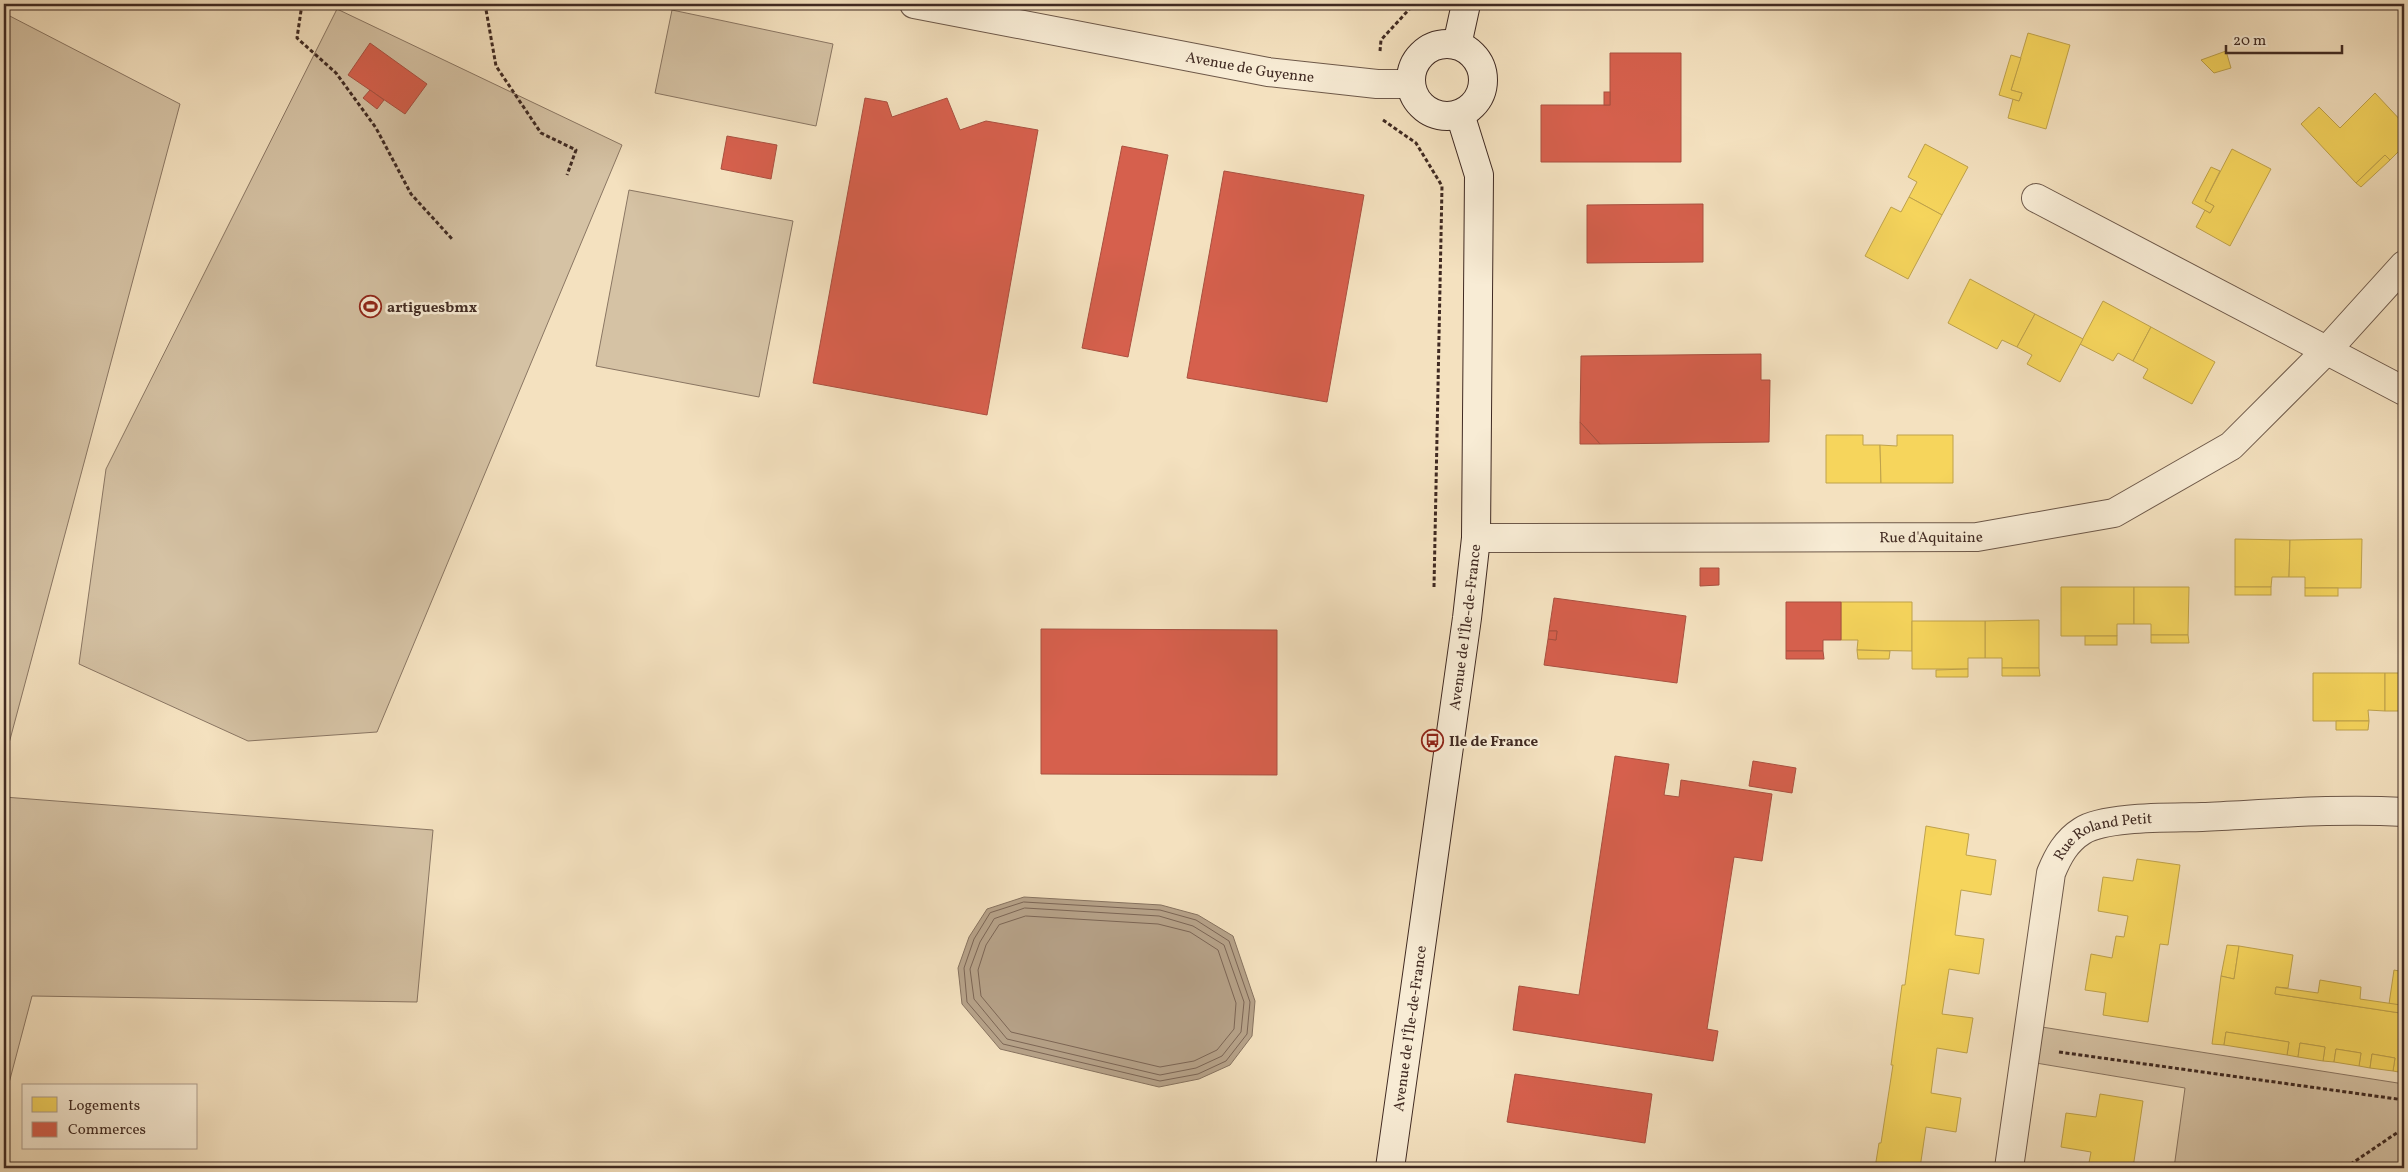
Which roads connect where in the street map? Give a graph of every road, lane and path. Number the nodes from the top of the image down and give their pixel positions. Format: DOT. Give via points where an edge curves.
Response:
graph roads {
  1 [pos="302,4"];
  2 [pos="484,4"];
  3 [pos="914,4"];
  4 [pos="1414,4"];
  5 [pos="1466,4"];
  6 [pos="1457,45"];
  7 [pos="1377,84"];
  8 [pos="1411,84"];
  9 [pos="1460,114"];
  10 [pos="567,175"];
  11 [pos="2036,198"];
  12 [pos="453,240"];
  13 [pos="2404,265"];
  14 [pos="2327,350"];
  15 [pos="2404,391"];
  16 [pos="1476,538"];
  17 [pos="1433,592"];
  18 [pos="2404,812"];
  19 [pos="2026,1048"];
  20 [pos="2404,1100"];
  21 [pos="2404,1128"];
  22 [pos="1390,1168"];
  23 [pos="2009,1168"];
  24 [pos="2344,1168"];
  1 -- 12 [label="path" via="297,38 336,73 376,128 411,194"];
  2 -- 10 [label="path" via="496,66 541,133 576,150"];
  3 -- 7 [label="street, Avenue de Guyenne" via="1268,72"];
  4 -- 7 [label="path" via="1381,40"];
  5 -- 6 [label="street"];
  6 -- 8 [label="street" via="1433,46 1423,52 1411,72"];
  6 -- 9 [label="street" via="1476,57 1483,78 1477,100"];
  7 -- 8 [label="street, Avenue de Guyenne"];
  7 -- 17 [label="path" via="1379,117 1416,143 1442,186"];
  8 -- 9 [label="street" via="1420,104 1428,111 1438,115"];
  9 -- 16 [label="street, Avenue de l'Île-de-France" via="1479,175"];
  11 -- 14 [label="street"];
  13 -- 14 [label="street, Rue d'Aquitaine"];
  14 -- 15 [label="street"];
  14 -- 16 [label="street, Rue d'Aquitaine" via="2231,446 2114,513 1978,536"];
  16 -- 22 [label="street, Avenue de l'Île-de-France"];
  18 -- 19 [label="street, Rue Roland Petit" via="2369,810 2152,819 2102,823 2082,830 2062,848 2050,873"];
  19 -- 20 [label="path"];
  19 -- 23 [label="street, Rue Roland Petit"];
  21 -- 24 [label="path"];
}
